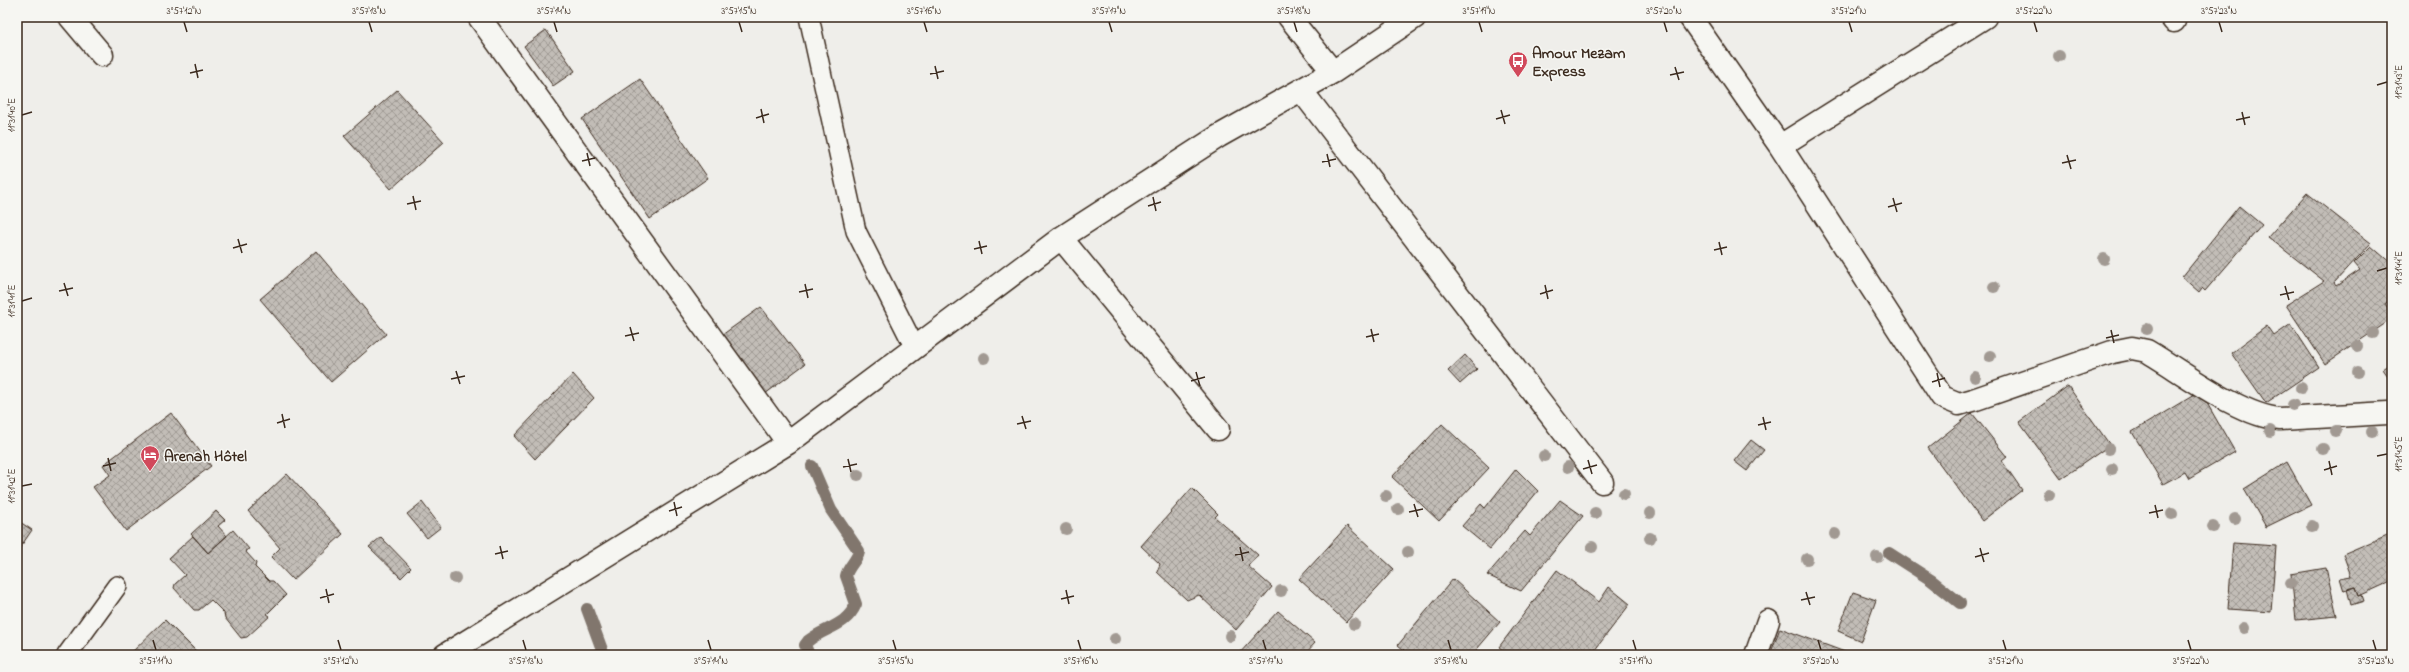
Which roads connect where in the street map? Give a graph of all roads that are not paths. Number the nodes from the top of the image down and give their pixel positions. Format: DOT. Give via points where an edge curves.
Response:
graph roads {
  1 [pos="70,17"];
  2 [pos="479,17"];
  3 [pos="809,17"];
  4 [pos="1289,17"];
  5 [pos="1415,17"];
  6 [pos="1690,17"];
  7 [pos="1985,17"];
  8 [pos="102,55"];
  9 [pos="1333,72"];
  10 [pos="1301,90"];
  11 [pos="1780,146"];
  12 [pos="1061,238"];
  13 [pos="914,348"];
  14 [pos="2388,413"];
  15 [pos="1218,429"];
  16 [pos="788,443"];
  17 [pos="1602,482"];
  18 [pos="117,586"];
  19 [pos="1768,620"];
  20 [pos="67,655"];
  21 [pos="445,655"];
  22 [pos="1756,655"];
  1 -- 8 [label="street"];
  2 -- 16 [label="street"];
  3 -- 13 [label="lane" via="856,231"];
  4 -- 9 [label="street"];
  5 -- 9 [label="street"];
  6 -- 11 [label="street"];
  7 -- 11 [label="street"];
  9 -- 10 [label="street"];
  10 -- 12 [label="street" via="1219,136"];
  10 -- 17 [label="street"];
  11 -- 14 [label="street" via="1942,397 1960,404 2112,352 2132,348 2147,351 2245,410 2264,417 2280,419"];
  12 -- 13 [label="street"];
  12 -- 15 [label="street"];
  13 -- 16 [label="street"];
  16 -- 21 [label="street"];
  18 -- 20 [label="lane"];
  19 -- 22 [label="street"];
}
